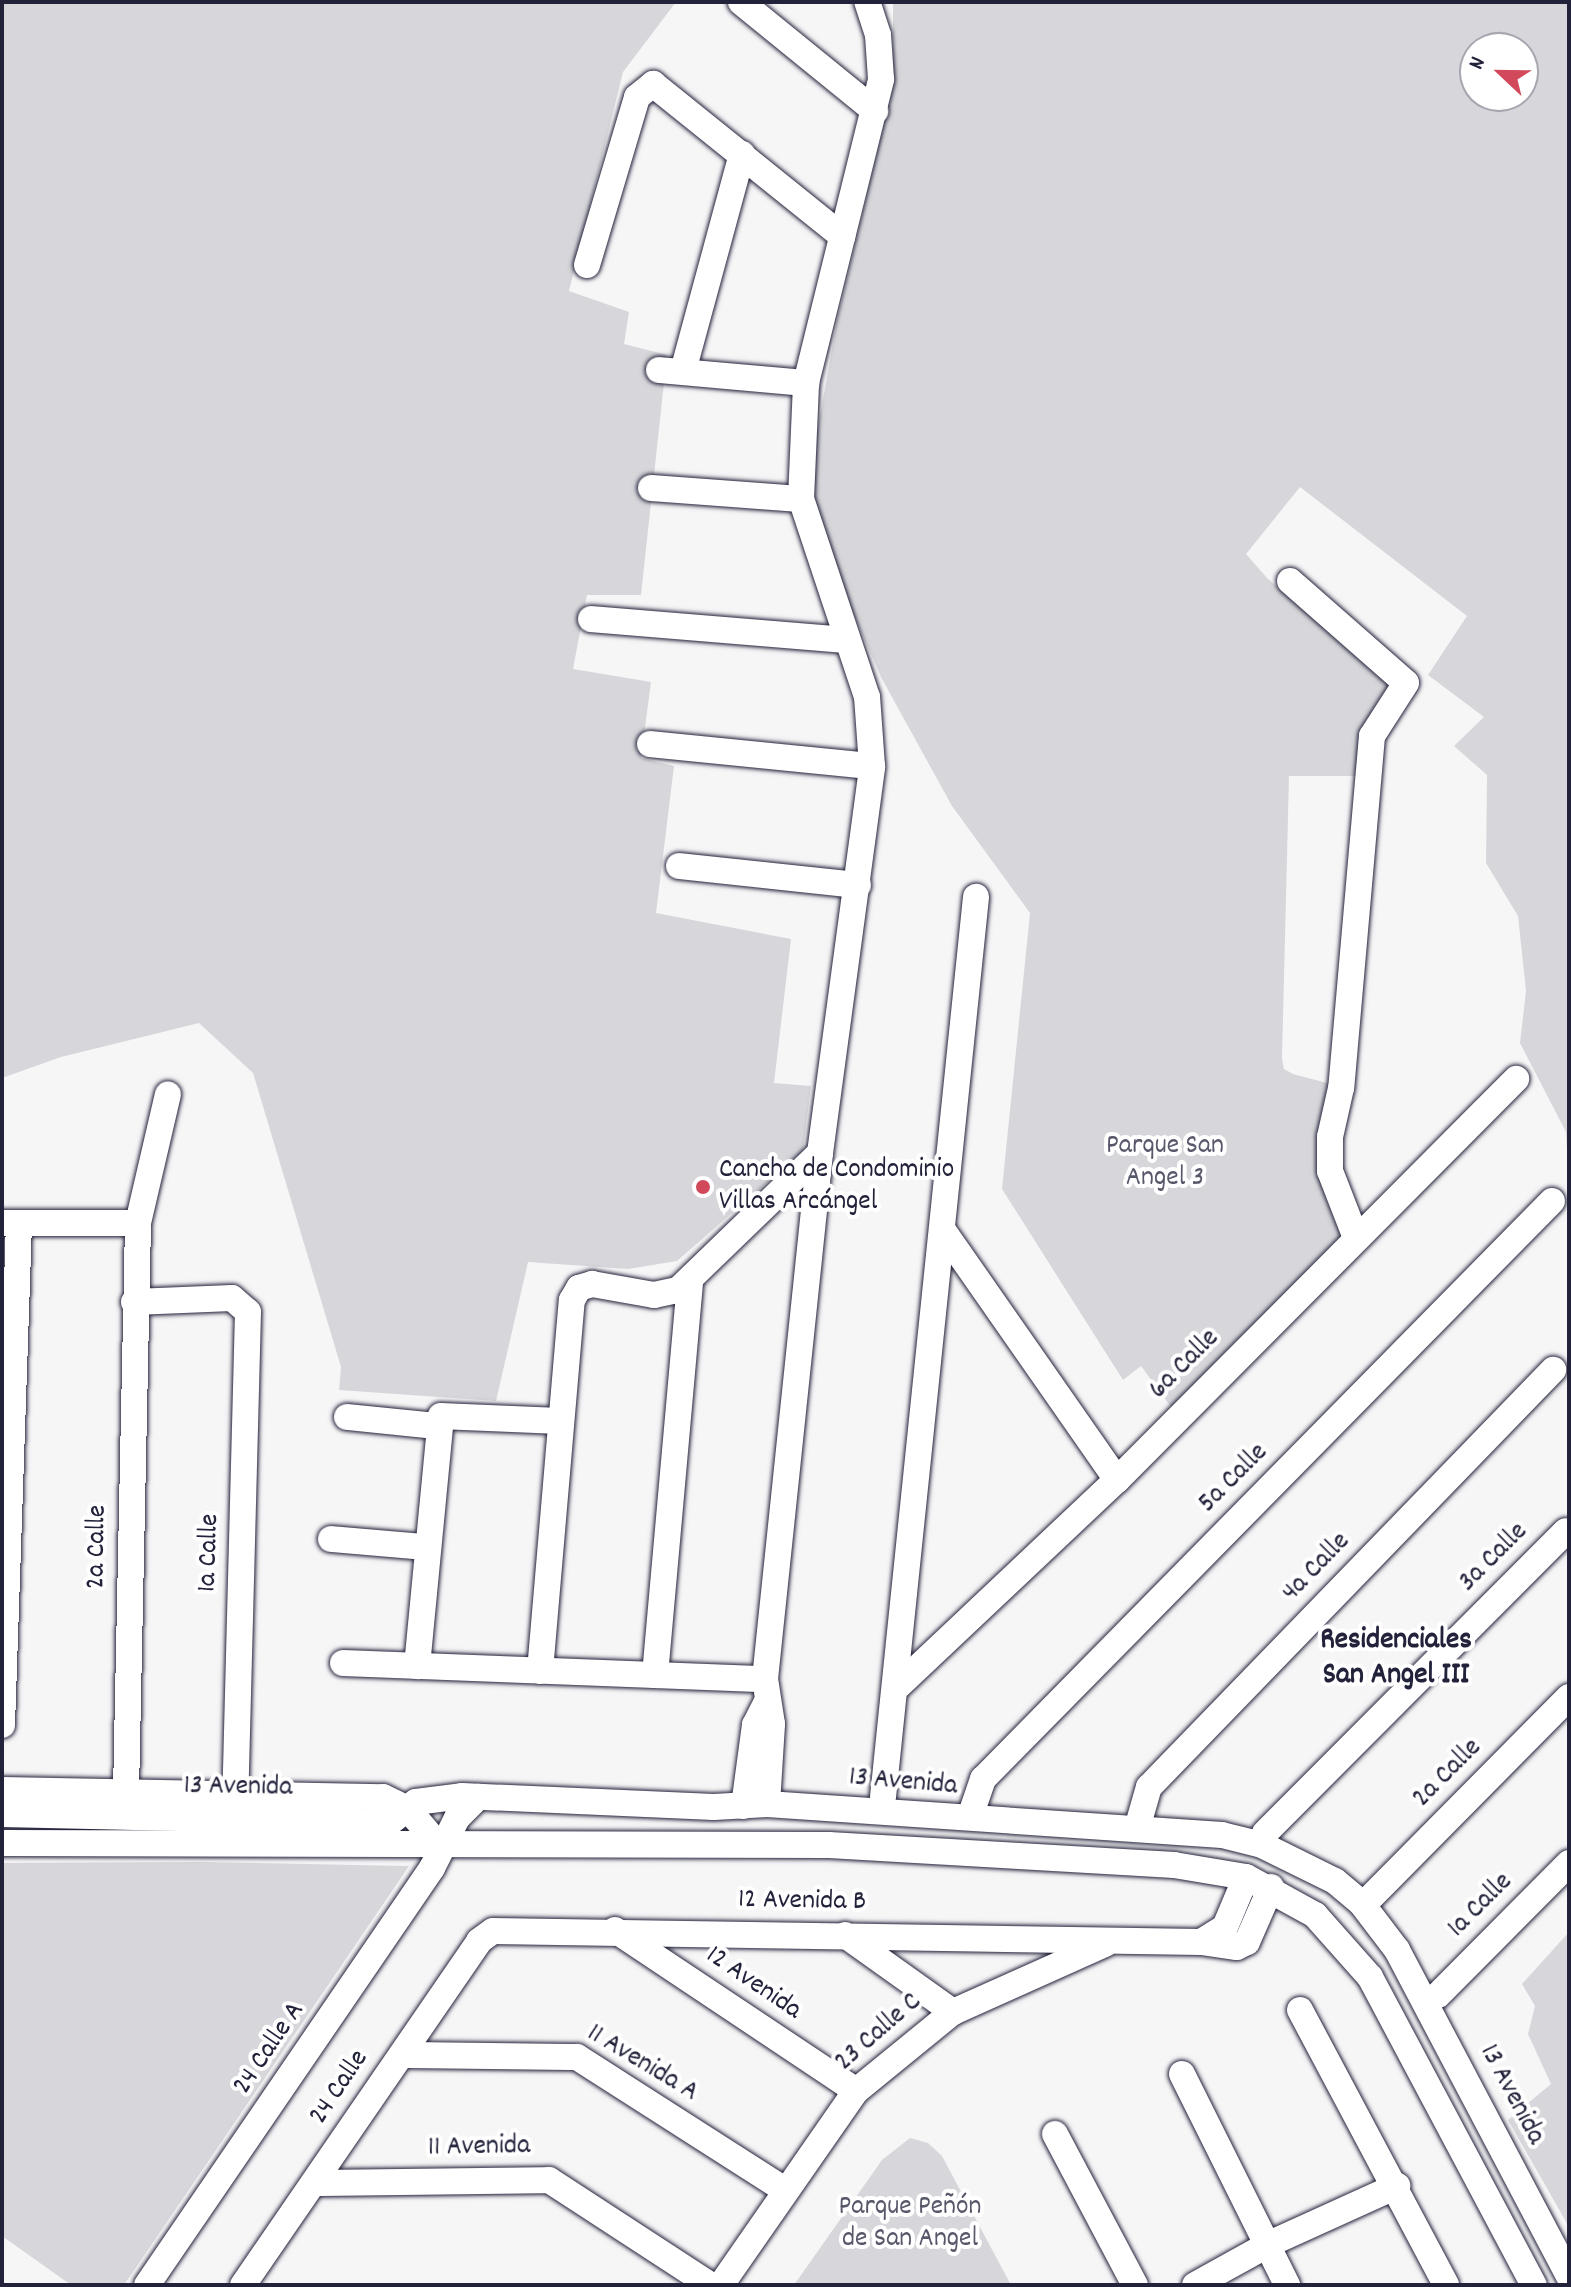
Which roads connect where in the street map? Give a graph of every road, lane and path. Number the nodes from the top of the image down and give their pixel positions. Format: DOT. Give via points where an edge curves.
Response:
graph roads {
  1 [pos="741,2"];
  2 [pos="867,2"];
  3 [pos="875,111"];
  4 [pos="742,154"];
  5 [pos="842,236"];
  6 [pos="587,265"];
  7 [pos="806,383"];
  8 [pos="651,488"];
  9 [pos="801,499"];
  10 [pos="1290,581"];
  11 [pos="591,619"];
  12 [pos="845,640"];
  13 [pos="650,744"];
  14 [pos="872,766"];
  15 [pos="679,866"];
  16 [pos="858,885"];
  17 [pos="976,897"];
  18 [pos="1516,1079"];
  19 [pos="168,1094"];
  20 [pos="820,1153"];
  21 [pos="1552,1201"];
  22 [pos="10,1223"];
  23 [pos="138,1223"];
  24 [pos="942,1229"];
  25 [pos="1356,1238"];
  26 [pos="690,1280"];
  27 [pos="134,1302"];
  28 [pos="1553,1370"];
  29 [pos="347,1417"];
  30 [pos="559,1421"];
  31 [pos="436,1426"];
  32 [pos="1117,1480"];
  33 [pos="1566,1531"];
  34 [pos="331,1539"];
  35 [pos="425,1547"];
  36 [pos="343,1663"];
  37 [pos="417,1666"];
  38 [pos="540,1671"];
  39 [pos="655,1675"];
  40 [pos="895,1689"];
  41 [pos="765,1691"];
  42 [pos="1569,1697"];
  43 [pos="2,1725"];
  44 [pos="2,1790"];
  45 [pos="126,1792"];
  46 [pos="235,1796"];
  47 [pos="478,1797"];
  48 [pos="883,1797"];
  49 [pos="755,1805"];
  50 [pos="714,1807"];
  51 [pos="408,1809"];
  52 [pos="842,1810"];
  53 [pos="2,1814"];
  54 [pos="974,1815"];
  55 [pos="1140,1818"];
  56 [pos="1265,1833"];
  57 [pos="2,1843"];
  58 [pos="714,1845"];
  59 [pos="829,1845"];
  60 [pos="440,1847"];
  61 [pos="969,1854"];
  62 [pos="1569,1863"];
  63 [pos="1246,1877"];
  64 [pos="1271,1887"];
  65 [pos="1372,1896"];
  66 [pos="615,1930"];
  67 [pos="493,1931"];
  68 [pos="845,1935"];
  69 [pos="1111,1941"];
  70 [pos="1201,1942"];
  71 [pos="1438,1995"];
  72 [pos="1300,2010"];
  73 [pos="953,2012"];
  74 [pos="402,2055"];
  75 [pos="1182,2074"];
  76 [pos="856,2091"];
  77 [pos="1488,2119"];
  78 [pos="1055,2134"];
  79 [pos="314,2183"];
  80 [pos="785,2190"];
  81 [pos="1399,2192"];
  82 [pos="1272,2252"];
  83 [pos="1569,2276"];
  84 [pos="147,2285"];
  85 [pos="243,2285"];
  86 [pos="710,2285"];
  87 [pos="721,2285"];
  88 [pos="1135,2285"];
  89 [pos="1195,2285"];
  90 [pos="1229,2285"];
  91 [pos="1287,2285"];
  92 [pos="1446,2285"];
  93 [pos="1534,2285"];
  1 -- 3 [label="street"];
  2 -- 3 [label="street" via="881,50"];
  3 -- 5 [label="street"];
  4 -- 5 [label="street"];
  4 -- 6 [label="street" via="653,84 637,97"];
  4 -- 7 [label="street" via="671,370"];
  5 -- 7 [label="street"];
  7 -- 9 [label="street"];
  8 -- 9 [label="street"];
  9 -- 12 [label="street"];
  10 -- 25 [label="street" via="1406,683 1372,736 1341,1088 1330,1137 1330,1171"];
  11 -- 12 [label="street"];
  12 -- 14 [label="street" via="867,697"];
  13 -- 14 [label="street"];
  14 -- 16 [label="street"];
  15 -- 16 [label="street"];
  16 -- 20 [label="street"];
  17 -- 24 [label="street"];
  18 -- 25 [label="street, 6a Calle"];
  19 -- 23 [label="street, 2a Calle"];
  20 -- 26 [label="street"];
  20 -- 41 [label="street"];
  21 -- 54 [label="street, 5a Calle" via="983,1779"];
  22 -- 23 [label="street"];
  22 -- 43 [label="street"];
  23 -- 27 [label="street, 2a Calle"];
  24 -- 32 [label="street"];
  24 -- 40 [label="street"];
  25 -- 32 [label="street, 6a Calle"];
  26 -- 30 [label="street" via="667,1294 592,1284 579,1288 572,1300"];
  26 -- 39 [label="street"];
  27 -- 45 [label="street, 2a Calle"];
  27 -- 46 [label="street, 1a Calle" via="232,1298 248,1312"];
  28 -- 55 [label="street, 4a Calle" via="1149,1787"];
  29 -- 31 [label="street"];
  30 -- 31 [label="street" via="451,1413 441,1416"];
  30 -- 38 [label="street"];
  31 -- 35 [label="street"];
  32 -- 40 [label="street, 6a Calle"];
  33 -- 56 [label="street, 3a Calle"];
  34 -- 35 [label="street"];
  35 -- 37 [label="street"];
  36 -- 37 [label="street"];
  37 -- 38 [label="street"];
  38 -- 39 [label="street"];
  39 -- 41 [label="street"];
  40 -- 48 [label="street"];
  41 -- 49 [label="street" via="772,1724"];
  42 -- 65 [label="street, 2a Calle"];
  44 -- 45 [label="street"];
  45 -- 46 [label="street"];
  46 -- 51 [label="street" via="383,1797"];
  47 -- 50 [label="street, 13 Avenida"];
  47 -- 51 [label="street, 13 Avenida" via="429,1798"];
  47 -- 60 [label="street, 24 Calle A"];
  48 -- 52 [label="street"];
  48 -- 54 [label="street"];
  49 -- 50 [label="street, 13 Avenida"];
  49 -- 52 [label="street, 13 Avenida"];
  50 -- 58 [label="street"];
  51 -- 53 [label="street, 13 Avenida" via="389,1823"];
  51 -- 60 [label="street"];
  52 -- 54 [label="street, 13 Avenida"];
  52 -- 59 [label="street" via="824,1831"];
  54 -- 55 [label="street"];
  54 -- 61 [label="street, 5a Calle"];
  54 -- 77 [label="street, 13 Avenida" via="1222,1835 1297,1858 1362,1904 1388,1939"];
  55 -- 56 [label="street" via="1219,1822"];
  56 -- 65 [label="street" via="1316,1858"];
  57 -- 60 [label="street, 13 Avenida"];
  58 -- 59 [label="street, 13 Avenida"];
  58 -- 60 [label="street, 13 Avenida"];
  59 -- 61 [label="street, 13 Avenida"];
  60 -- 84 [label="street, 24 Calle A" via="432,1868"];
  61 -- 63 [label="street, 13 Avenida" via="1174,1865"];
  62 -- 71 [label="street, 1a Calle"];
  63 -- 64 [label="street, 13 Avenida"];
  63 -- 70 [label="street" via="1225,1927"];
  64 -- 70 [label="street, 12 Avenida B" via="1242,1946"];
  64 -- 93 [label="street, 13 Avenida" via="1315,1915 1370,1977"];
  65 -- 71 [label="street"];
  66 -- 67 [label="street, 12 Avenida B"];
  66 -- 68 [label="street, 12 Avenida B"];
  66 -- 76 [label="street, 12 Avenida"];
  67 -- 74 [label="street, 24 Calle" via="479,1941"];
  68 -- 69 [label="street, 12 Avenida B"];
  68 -- 73 [label="street"];
  69 -- 70 [label="street, 12 Avenida B"];
  69 -- 73 [label="street, 23 Calle C"];
  71 -- 77 [label="street" via="1484,2083"];
  72 -- 81 [label="street"];
  73 -- 76 [label="street, 23 Calle C"];
  74 -- 79 [label="street, 24 Calle"];
  74 -- 80 [label="street, 11 Avenida A" via="577,2057"];
  75 -- 82 [label="street"];
  76 -- 80 [label="street, 23 Calle C"];
  77 -- 83 [label="street, 13 Avenida"];
  78 -- 88 [label="street"];
  79 -- 85 [label="street, 24 Calle"];
  79 -- 86 [label="street, 11 Avenida" via="549,2180"];
  80 -- 87 [label="street, 23 Calle C"];
  81 -- 82 [label="street"];
  81 -- 92 [label="street"];
  82 -- 89 [label="street"];
  82 -- 90 [label="street"];
  82 -- 91 [label="street"];
}
